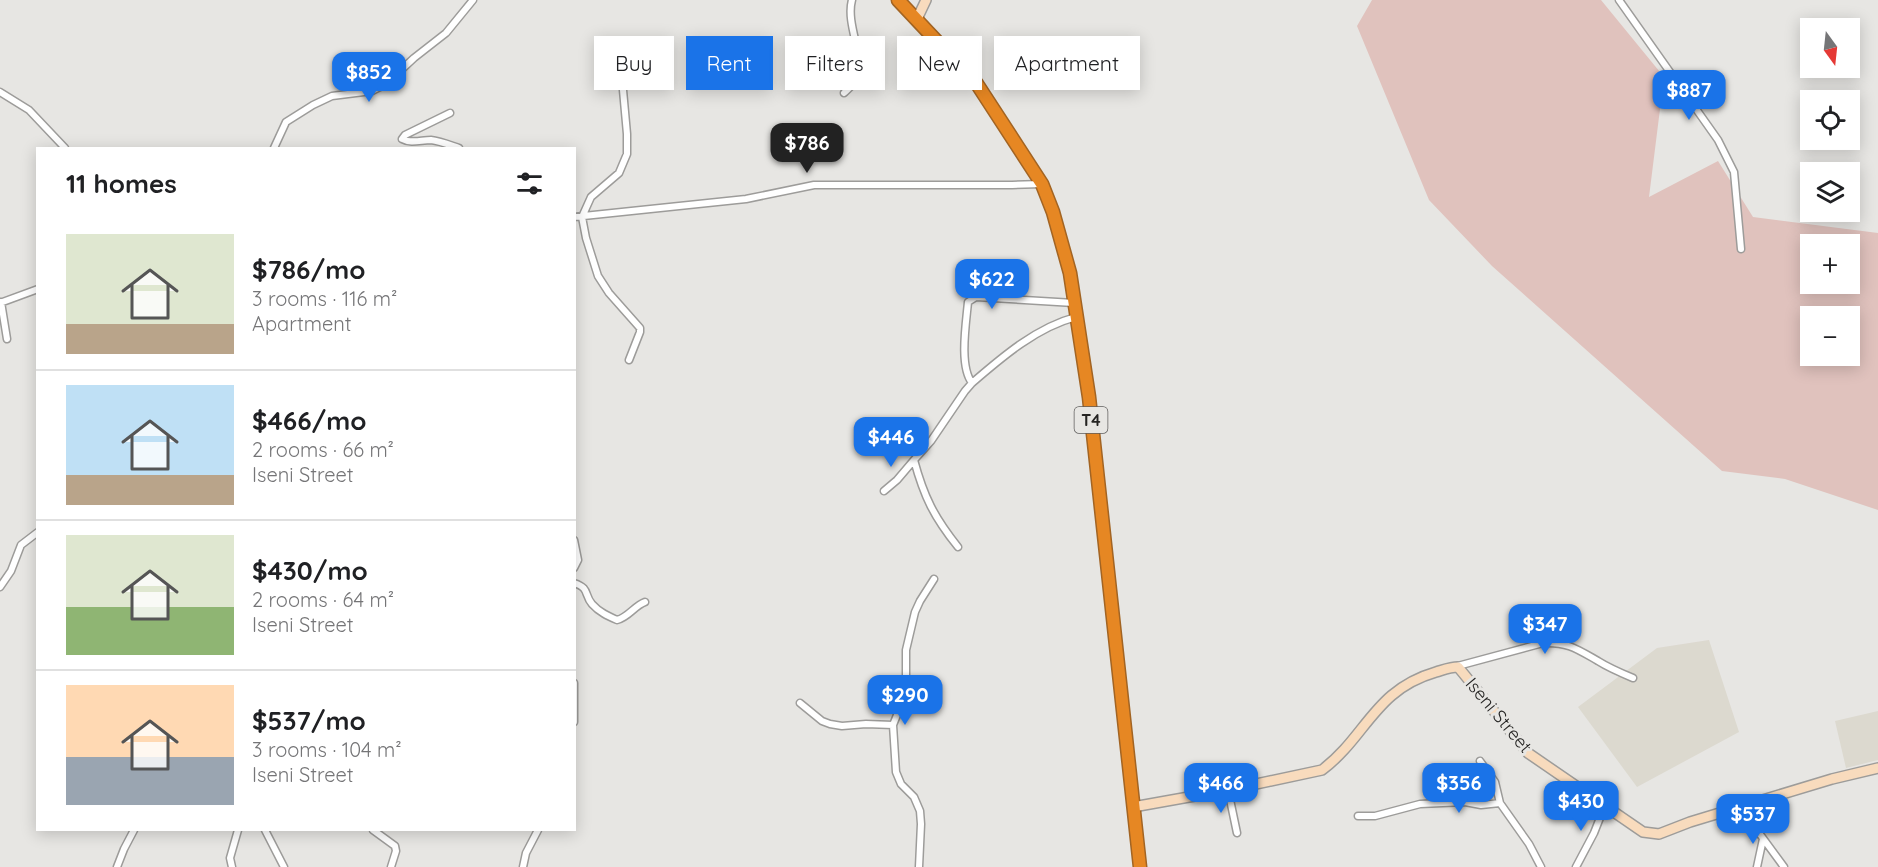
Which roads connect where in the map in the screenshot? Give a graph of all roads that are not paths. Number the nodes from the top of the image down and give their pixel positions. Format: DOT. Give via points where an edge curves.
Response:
graph roads {
  1 [pos="472,0"];
  2 [pos="852,0"];
  3 [pos="898,0"];
  4 [pos="926,0"];
  5 [pos="1618,0"];
  6 [pos="917,19"];
  7 [pos="623,90"];
  8 [pos="0,92"];
  9 [pos="844,93"];
  10 [pos="450,113"];
  11 [pos="64,147"];
  12 [pos="274,147"];
  13 [pos="456,147"];
  14 [pos="1042,184"];
  15 [pos="582,217"];
  16 [pos="576,218"];
  17 [pos="1741,249"];
  18 [pos="36,290"];
  19 [pos="1,303"];
  20 [pos="1074,303"];
  21 [pos="1076,317"];
  22 [pos="7,339"];
  23 [pos="629,360"];
  24 [pos="972,383"];
  25 [pos="914,460"];
  26 [pos="884,491"];
  27 [pos="36,534"];
  28 [pos="958,547"];
  29 [pos="934,579"];
  30 [pos="576,584"];
  31 [pos="0,587"];
  32 [pos="645,602"];
  33 [pos="1453,667"];
  34 [pos="1633,678"];
  35 [pos="800,703"];
  36 [pos="893,725"];
  37 [pos="1480,761"];
  38 [pos="1878,768"];
  39 [pos="1228,790"];
  40 [pos="1500,803"];
  41 [pos="1605,805"];
  42 [pos="1133,807"];
  43 [pos="1740,807"];
  44 [pos="1358,816"];
  45 [pos="134,831"];
  46 [pos="238,831"];
  47 [pos="266,831"];
  48 [pos="374,831"];
  49 [pos="385,831"];
  50 [pos="537,831"];
  51 [pos="1237,833"];
  52 [pos="385,839"];
  53 [pos="1763,839"];
  54 [pos="117,867"];
  55 [pos="232,867"];
  56 [pos="284,867"];
  57 [pos="391,867"];
  58 [pos="523,867"];
  59 [pos="919,867"];
  60 [pos="1140,867"];
  61 [pos="1540,867"];
  62 [pos="1576,867"];
  63 [pos="1757,867"];
  64 [pos="1784,867"];
  1 -- 12 [label="street" via="446,33 386,84 372,91 332,96 313,105 286,122"];
  2 -- 9 [label="street" via="850,22 860,71"];
  3 -- 6 [label="highway, T4"];
  4 -- 6 [label="street"];
  5 -- 17 [label="street" via="1718,140 1734,172"];
  6 -- 14 [label="highway, T4" via="977,84"];
  7 -- 15 [label="street" via="627,154 619,173 591,197"];
  8 -- 11 [label="street" via="28,110"];
  10 -- 13 [label="street" via="402,139"];
  14 -- 15 [label="street" via="814,184 746,198"];
  14 -- 20 [label="highway, T4" via="1070,273"];
  15 -- 16 [label="street"];
  15 -- 23 [label="street" via="598,276 640,328"];
  18 -- 19 [label="street"];
  19 -- 22 [label="street"];
  20 -- 21 [label="highway, T4"];
  20 -- 24 [label="street" via="971,298 964,363"];
  21 -- 24 [label="street" via="1026,341"];
  21 -- 42 [label="highway, T4" via="1089,397"];
  24 -- 25 [label="street"];
  25 -- 26 [label="street"];
  25 -- 28 [label="street" via="931,510"];
  27 -- 31 [label="street" via="21,545"];
  29 -- 36 [label="street" via="915,612 906,650 903,700"];
  30 -- 32 [label="street" via="585,589 592,604 617,620"];
  33 -- 34 [label="street" via="1543,643 1558,643 1575,647"];
  33 -- 39 [label="street, Iseni Street" via="1426,675 1393,693 1322,770"];
  33 -- 41 [label="street, Iseni Street" via="1458,667 1528,753"];
  35 -- 36 [label="street" via="830,724"];
  36 -- 59 [label="street" via="896,772 920,811"];
  37 -- 40 [label="street" via="1498,788"];
  38 -- 43 [label="street, Iseni Street"];
  39 -- 42 [label="street, Iseni Street"];
  39 -- 51 [label="street"];
  40 -- 44 [label="street" via="1420,804 1375,816"];
  40 -- 61 [label="street"];
  41 -- 43 [label="street, Iseni Street" via="1651,834"];
  41 -- 62 [label="street"];
  42 -- 60 [label="highway, T4"];
  43 -- 53 [label="street"];
  45 -- 54 [label="street"];
  46 -- 55 [label="street" via="230,858"];
  47 -- 56 [label="street"];
  48 -- 52 [label="street"];
  49 -- 52 [label="street"];
  50 -- 58 [label="street"];
  52 -- 57 [label="street" via="396,849"];
  53 -- 63 [label="street"];
  53 -- 64 [label="street"];
}
